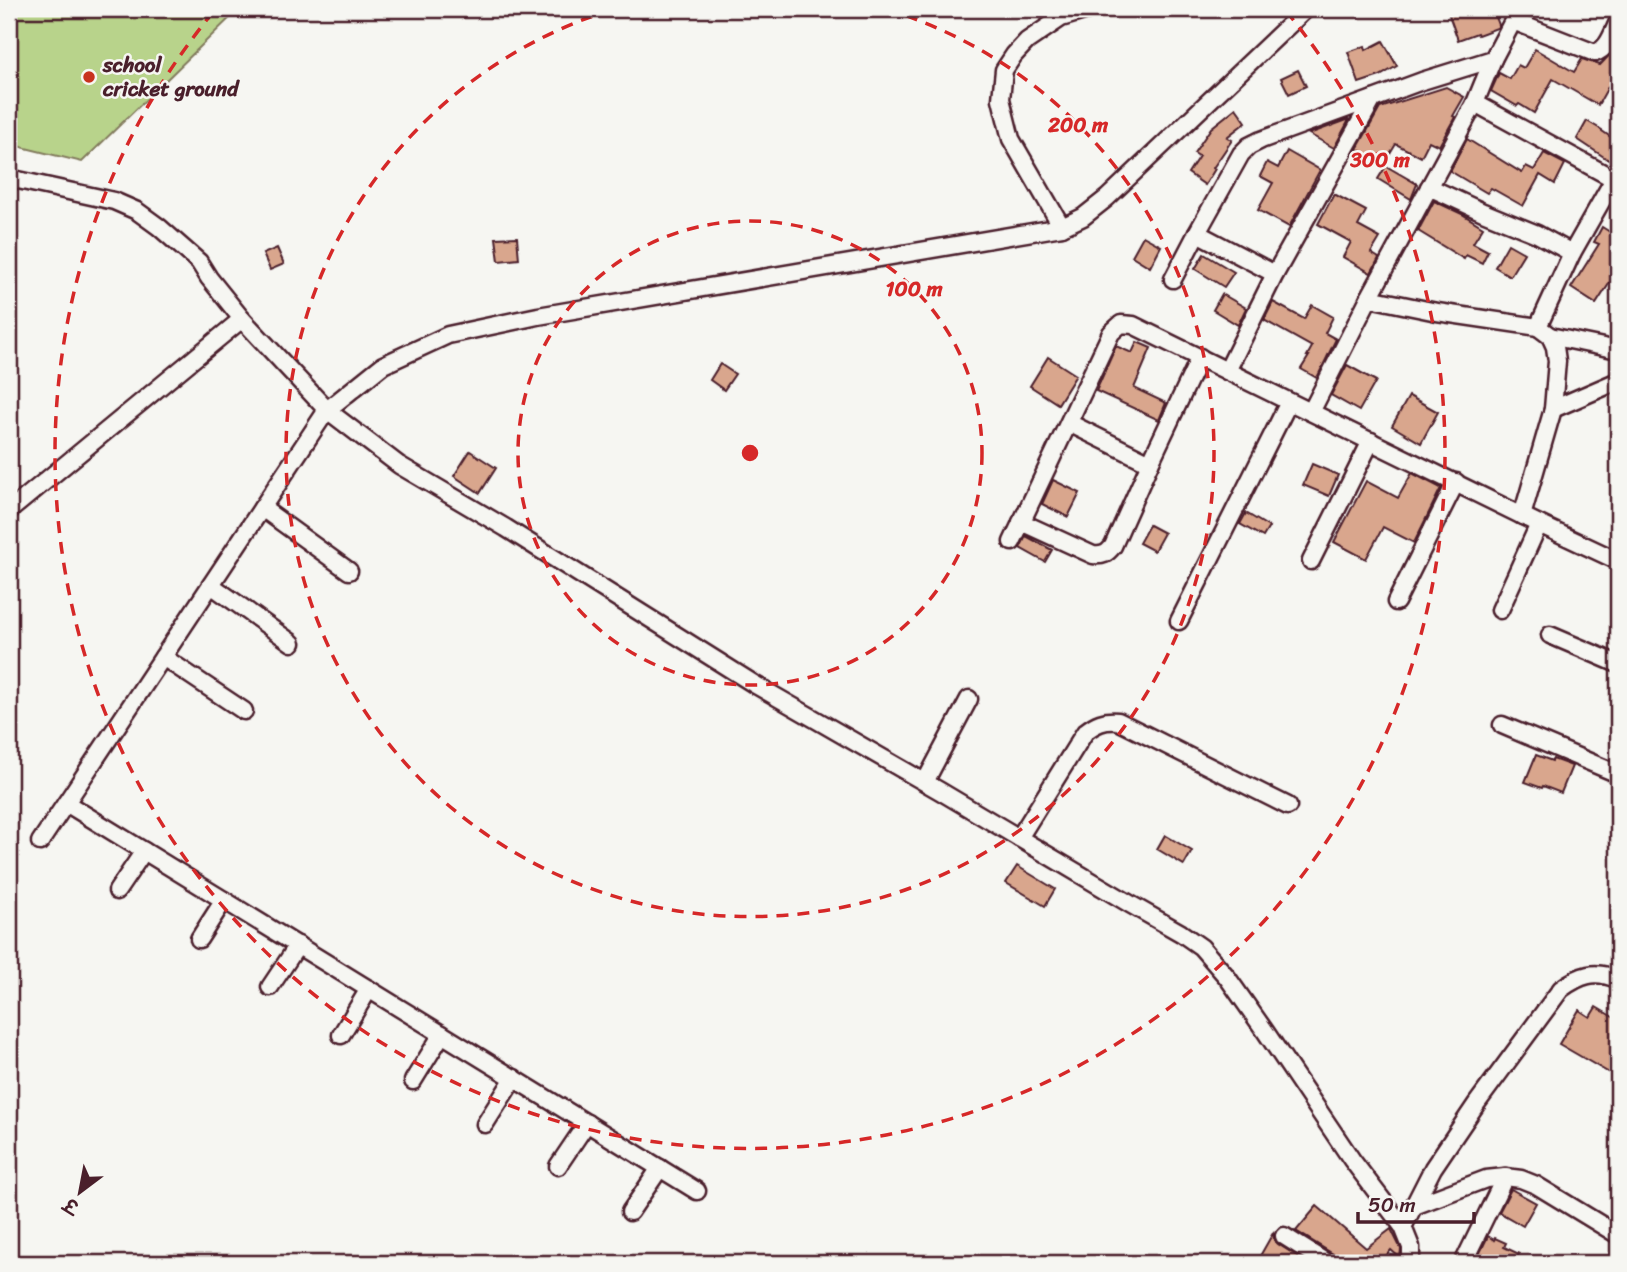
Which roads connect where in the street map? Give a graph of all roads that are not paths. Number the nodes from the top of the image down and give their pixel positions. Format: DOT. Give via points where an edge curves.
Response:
graph roads {
  1 [pos="1091,9"];
  2 [pos="1306,9"];
  3 [pos="1513,15"];
  4 [pos="1618,22"];
  5 [pos="1493,59"];
  6 [pos="1373,100"];
  7 [pos="1475,103"];
  8 [pos="1616,176"];
  9 [pos="9,178"];
  10 [pos="1429,187"];
  11 [pos="1062,227"];
  12 [pos="1198,233"];
  13 [pos="1572,253"];
  14 [pos="1275,274"];
  15 [pos="1173,279"];
  16 [pos="1369,298"];
  17 [pos="242,319"];
  18 [pos="1544,331"];
  19 [pos="1618,350"];
  20 [pos="1200,357"];
  21 [pos="1227,371"];
  22 [pos="1618,381"];
  23 [pos="1289,402"];
  24 [pos="1553,409"];
  25 [pos="327,410"];
  26 [pos="1311,412"];
  27 [pos="1069,423"];
  28 [pos="1371,441"];
  29 [pos="1150,463"];
  30 [pos="1456,482"];
  31 [pos="262,509"];
  32 [pos="9,510"];
  33 [pos="1522,516"];
  34 [pos="1021,522"];
  35 [pos="1539,524"];
  36 [pos="1012,542"];
  37 [pos="1311,561"];
  38 [pos="1618,561"];
  39 [pos="349,571"];
  40 [pos="211,585"];
  41 [pos="1396,602"];
  42 [pos="1500,610"];
  43 [pos="1179,621"];
  44 [pos="1550,635"];
  45 [pos="292,643"];
  46 [pos="163,657"];
  47 [pos="1618,664"];
  48 [pos="969,699"];
  49 [pos="244,711"];
  50 [pos="1502,725"];
  51 [pos="1618,774"];
  52 [pos="925,782"];
  53 [pos="66,803"];
  54 [pos="1288,806"];
  55 [pos="1019,838"];
  56 [pos="40,842"];
  57 [pos="144,851"];
  58 [pos="117,891"];
  59 [pos="224,900"];
  60 [pos="199,939"];
  61 [pos="298,945"];
  62 [pos="1618,980"];
  63 [pos="270,987"];
  64 [pos="369,989"];
  65 [pos="442,1034"];
  66 [pos="341,1035"];
  67 [pos="514,1078"];
  68 [pos="413,1081"];
  69 [pos="587,1123"];
  70 [pos="485,1124"];
  71 [pos="558,1166"];
  72 [pos="660,1168"];
  73 [pos="1505,1177"];
  74 [pos="697,1191"];
  75 [pos="1414,1206"];
  76 [pos="630,1212"];
  77 [pos="1404,1227"];
  78 [pos="1618,1235"];
  79 [pos="1284,1236"];
  80 [pos="1328,1263"];
  81 [pos="1409,1263"];
  82 [pos="1462,1263"];
  1 -- 11 [label="street" via="1061,18 1027,41 1004,70 1001,99 1011,139"];
  2 -- 11 [label="street" via="1107,198"];
  3 -- 4 [label="street" via="1595,53 1602,51"];
  3 -- 5 [label="street"];
  5 -- 6 [label="street"];
  5 -- 7 [label="street"];
  6 -- 12 [label="street" via="1249,146"];
  6 -- 14 [label="street"];
  7 -- 8 [label="street"];
  7 -- 10 [label="street"];
  8 -- 13 [label="street"];
  9 -- 17 [label="street" via="114,201 137,211 199,262"];
  10 -- 13 [label="street"];
  10 -- 16 [label="street"];
  11 -- 25 [label="street" via="551,313 448,335 383,365"];
  12 -- 14 [label="street"];
  12 -- 15 [label="street"];
  13 -- 18 [label="street"];
  14 -- 21 [label="street"];
  16 -- 18 [label="street"];
  16 -- 26 [label="street"];
  17 -- 25 [label="street"];
  17 -- 32 [label="street"];
  18 -- 19 [label="street"];
  18 -- 24 [label="street" via="1555,347 1557,361"];
  20 -- 21 [label="street"];
  20 -- 27 [label="street" via="1133,325 1121,324 1111,333"];
  20 -- 29 [label="street"];
  21 -- 23 [label="street"];
  22 -- 24 [label="street"];
  23 -- 26 [label="street"];
  23 -- 43 [label="street"];
  24 -- 33 [label="street"];
  25 -- 31 [label="street"];
  25 -- 52 [label="street" via="399,465 754,684"];
  26 -- 28 [label="street"];
  27 -- 29 [label="street"];
  27 -- 34 [label="street"];
  28 -- 30 [label="street"];
  28 -- 37 [label="street"];
  29 -- 34 [label="street" via="1108,553 1093,555"];
  30 -- 33 [label="street"];
  30 -- 41 [label="street"];
  31 -- 39 [label="street"];
  31 -- 40 [label="street"];
  33 -- 35 [label="street"];
  34 -- 36 [label="street"];
  35 -- 38 [label="street"];
  35 -- 42 [label="street"];
  40 -- 45 [label="street"];
  40 -- 46 [label="street"];
  44 -- 47 [label="street"];
  46 -- 49 [label="street"];
  46 -- 53 [label="street"];
  48 -- 52 [label="street"];
  50 -- 51 [label="street"];
  52 -- 55 [label="street"];
  53 -- 56 [label="street"];
  53 -- 57 [label="street"];
  54 -- 55 [label="street" via="1118,721 1105,720 1085,732"];
  55 -- 77 [label="street" via="1201,947"];
  57 -- 58 [label="street"];
  57 -- 59 [label="street"];
  59 -- 60 [label="street"];
  59 -- 61 [label="street"];
  61 -- 63 [label="street"];
  61 -- 64 [label="street"];
  62 -- 75 [label="street" via="1594,974 1575,978 1560,989 1433,1168"];
  64 -- 65 [label="street"];
  64 -- 66 [label="street"];
  65 -- 67 [label="street"];
  65 -- 68 [label="street"];
  67 -- 69 [label="street"];
  67 -- 70 [label="street"];
  69 -- 71 [label="street"];
  69 -- 72 [label="street"];
  72 -- 74 [label="street"];
  72 -- 76 [label="street"];
  73 -- 75 [label="street"];
  73 -- 78 [label="street" via="1536,1185"];
  73 -- 82 [label="street"];
  75 -- 77 [label="street"];
  77 -- 81 [label="street" via="1411,1247"];
  79 -- 80 [label="street"];
}
